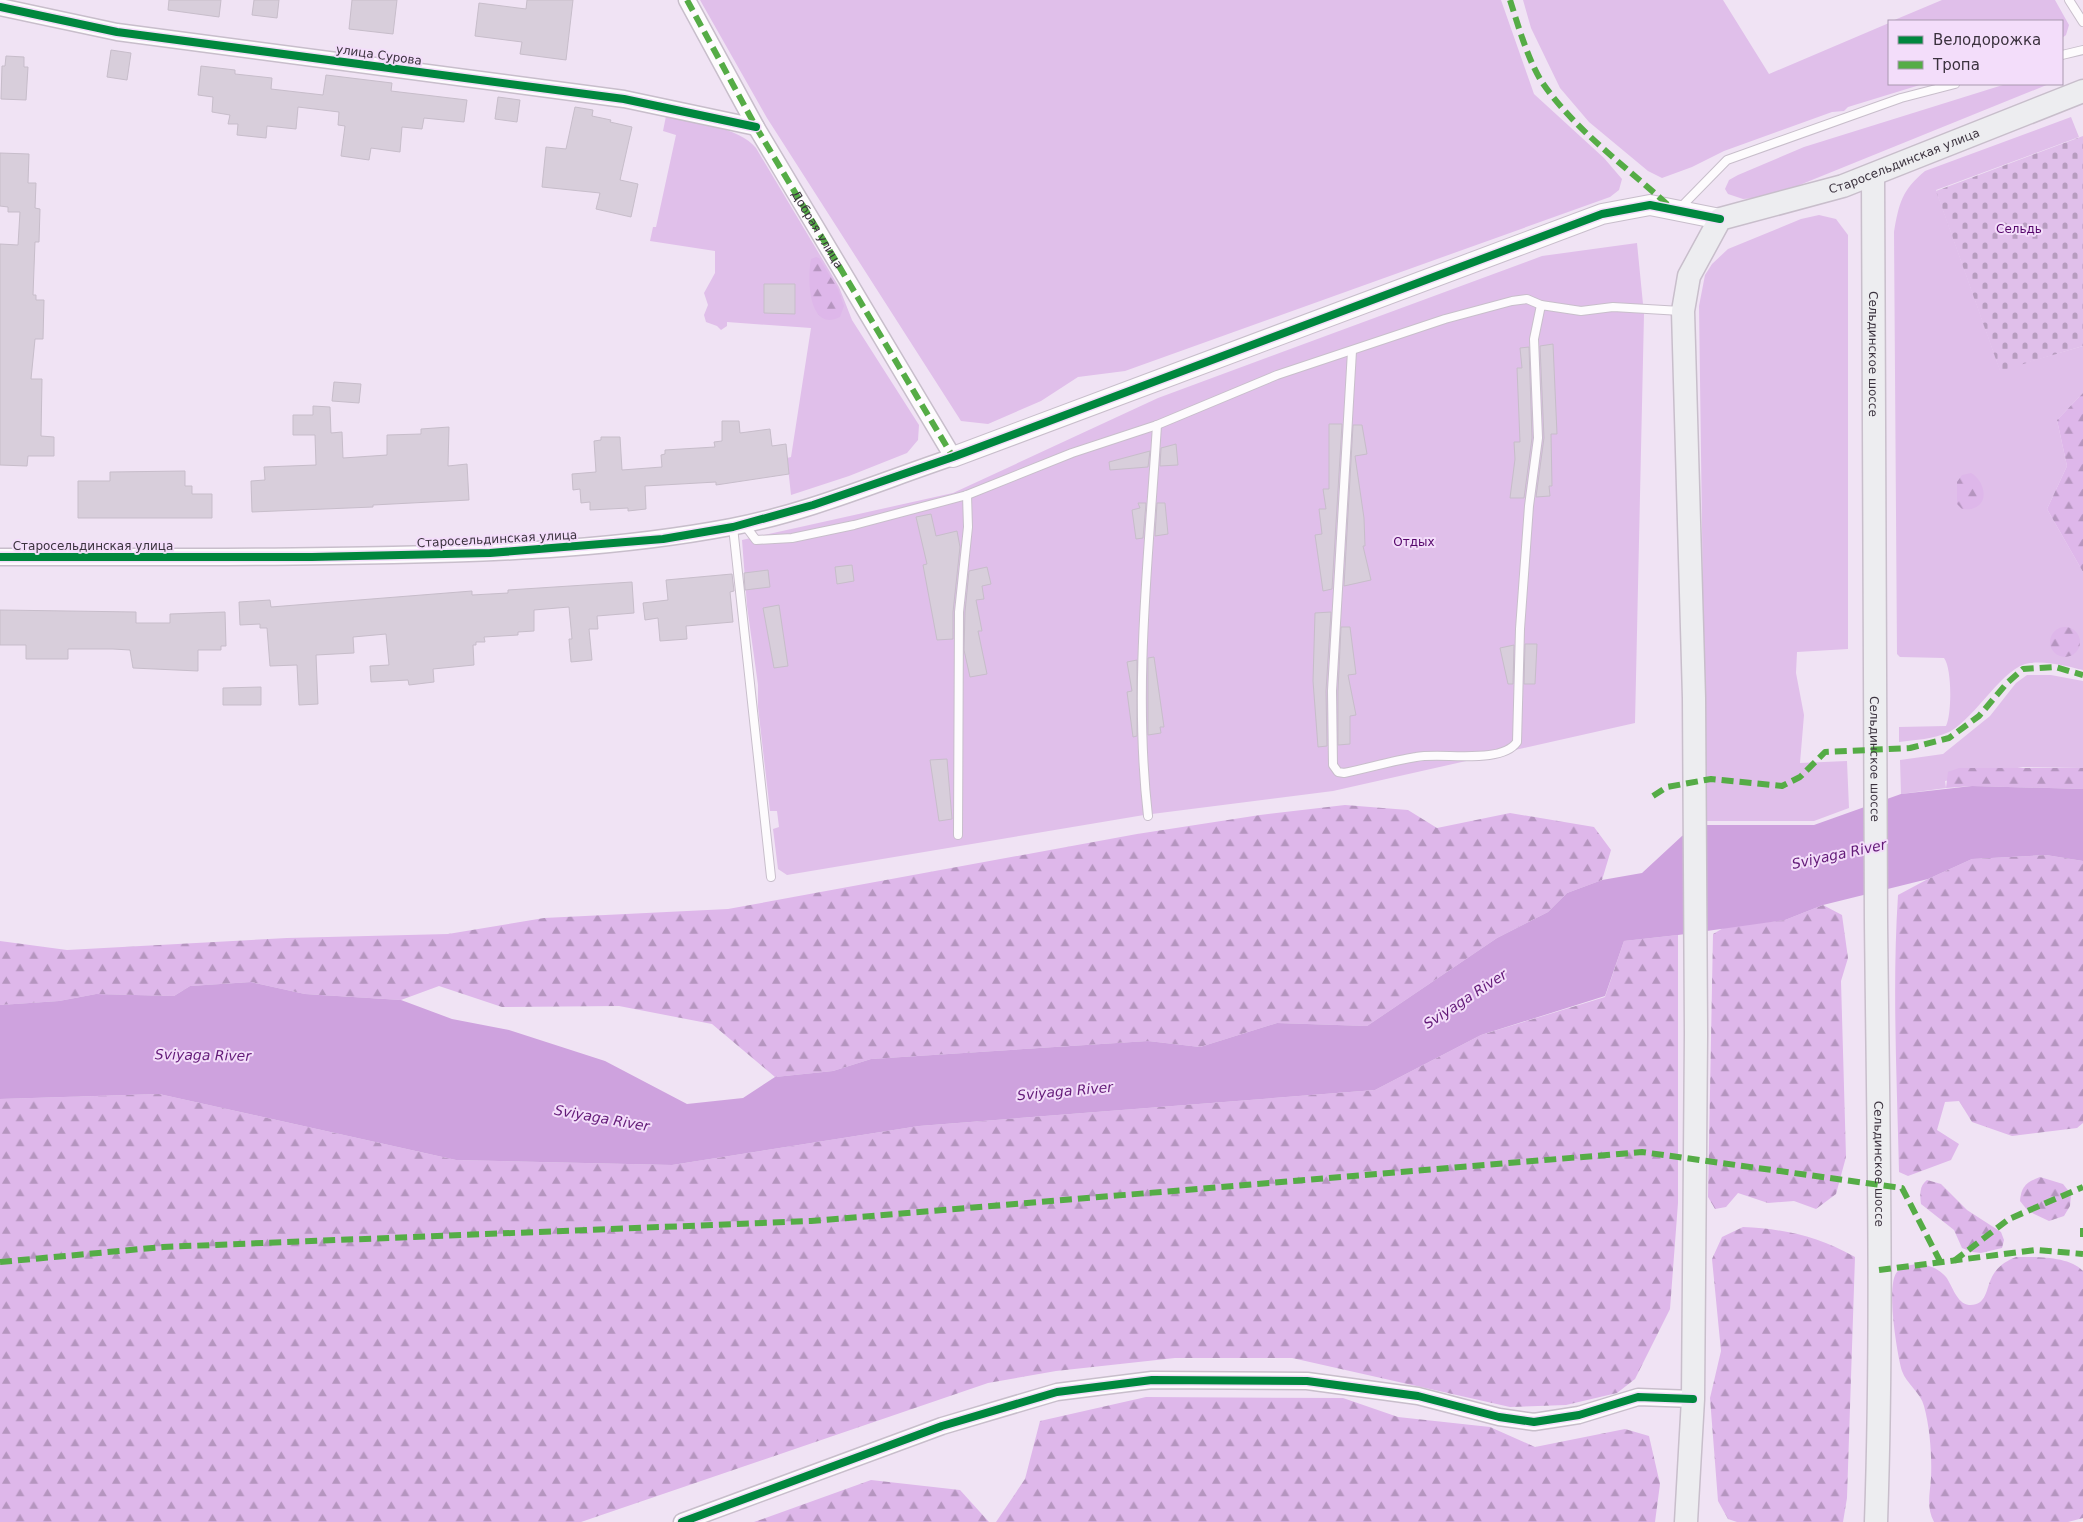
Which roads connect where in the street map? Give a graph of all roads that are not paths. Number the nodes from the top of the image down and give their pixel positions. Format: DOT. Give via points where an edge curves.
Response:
graph roads {
  1 [pos="686,0"];
  2 [pos="2069,0"];
  3 [pos="0,7"];
  4 [pos="2083,22"];
  5 [pos="2083,50"];
  6 [pos="2063,55"];
  7 [pos="1951,85"];
  8 [pos="2083,91"];
  9 [pos="756,127"];
  10 [pos="1873,175"];
  11 [pos="1676,212"];
  12 [pos="1720,219"];
  13 [pos="1541,305"];
  14 [pos="1683,311"];
  15 [pos="1352,352"];
  16 [pos="1156,425"];
  17 [pos="953,456"];
  18 [pos="967,495"];
  19 [pos="738,526"];
  20 [pos="0,557"];
  21 [pos="1148,816"];
  22 [pos="958,835"];
  23 [pos="771,878"];
  24 [pos="1693,1400"];
  25 [pos="682,1522"];
  26 [pos="1686,1522"];
  27 [pos="1876,1522"];
  1 -- 9 [label="street, Добрая улица"];
  2 -- 4 [label="lane"];
  3 -- 9 [label="street, улица Сурова" via="117,32 624,99"];
  5 -- 6 [label="lane"];
  7 -- 11 [label="lane" via="1901,98 1727,160"];
  8 -- 10 [label="main road, Старосельдинская улица"];
  9 -- 17 [label="street, Добрая улица"];
  10 -- 12 [label="main road, Старосельдинская улица"];
  10 -- 27 [label="main road, Сельдинское шоссе" via="1873,657 1879,1250"];
  11 -- 12 [label="street"];
  11 -- 17 [label="street" via="1650,205 1602,214"];
  12 -- 14 [label="main road" via="1689,276"];
  13 -- 14 [label="lane" via="1580,311 1613,306"];
  13 -- 15 [label="lane" via="1527,299 1512,301 1445,319"];
  13 -- 15 [label="lane" via="1534,339 1538,438 1520,619 1517,742 1504,752 1418,757 1344,774 1333,765 1332,691"];
  14 -- 24 [label="main road" via="1694,698"];
  15 -- 16 [label="lane" via="1277,375"];
  16 -- 18 [label="lane" via="1072,453"];
  16 -- 21 [label="lane" via="1143,639 1143,770"];
  17 -- 19 [label="street, Старосельдинская улица" via="813,505"];
  18 -- 19 [label="lane" via="792,538 756,540"];
  18 -- 22 [label="lane" via="968,527 958,612"];
  19 -- 20 [label="street, Старосельдинская улица" via="663,539 490,553 312,557"];
  19 -- 23 [label="lane"];
  24 -- 25 [label="street" via="1638,1398 1578,1415 1534,1422 1499,1417 1418,1396 1307,1381 1152,1380 1057,1392 942,1426"];
  24 -- 26 [label="main road"];
}
